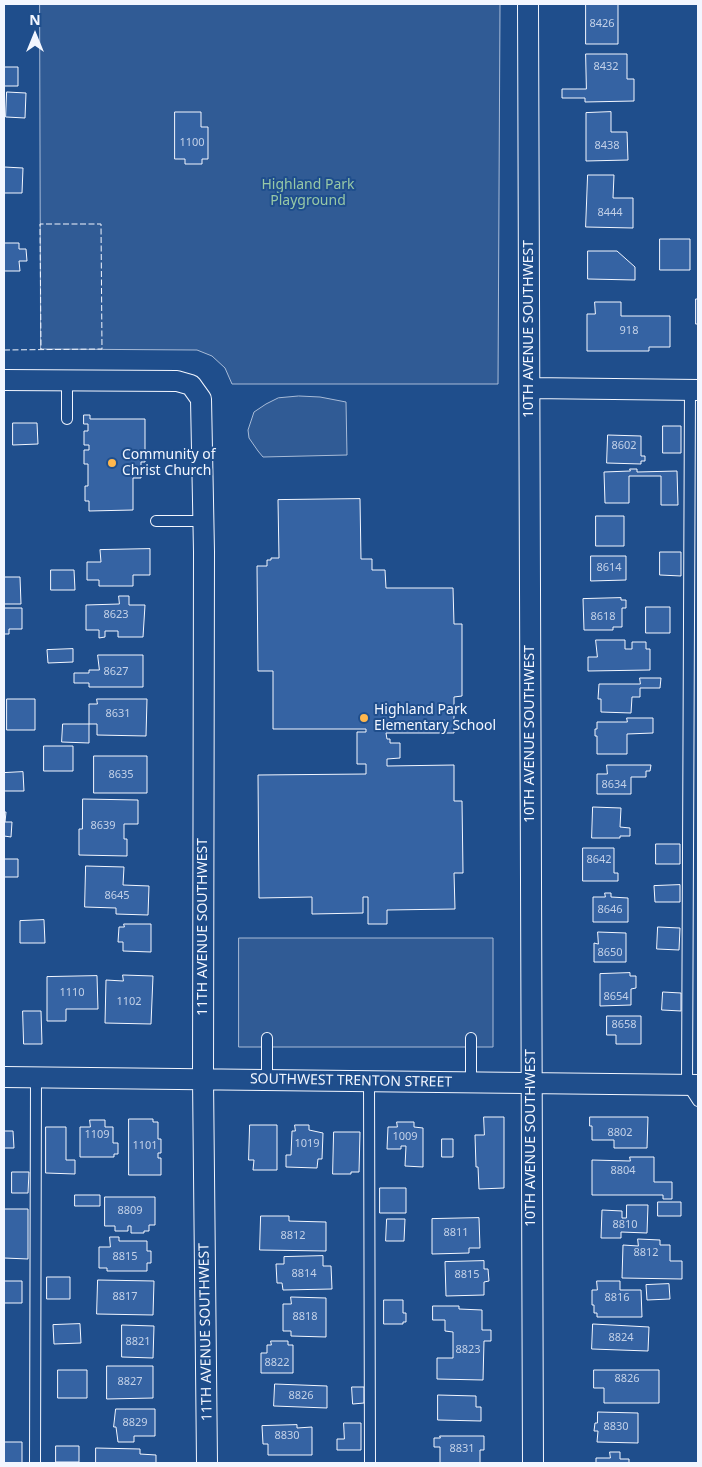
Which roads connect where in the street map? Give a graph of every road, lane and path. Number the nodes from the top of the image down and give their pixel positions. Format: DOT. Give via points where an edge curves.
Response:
graph roads {
  1 [pos="528,4"];
  2 [pos="4,380"];
  3 [pos="67,381"];
  4 [pos="530,388"];
  5 [pos="694,390"];
  6 [pos="66,419"];
  7 [pos="156,521"];
  8 [pos="203,521"];
  9 [pos="267,1038"];
  10 [pos="471,1038"];
  11 [pos="4,1077"];
  12 [pos="36,1078"];
  13 [pos="203,1079"];
  14 [pos="267,1080"];
  15 [pos="369,1081"];
  16 [pos="471,1082"];
  17 [pos="531,1083"];
  18 [pos="694,1090"];
  19 [pos="35,1463"];
  20 [pos="207,1463"];
  21 [pos="370,1463"];
  22 [pos="533,1463"];
  1 -- 4 [label="street, 10TH AVENUE SOUTHWEST"];
  2 -- 3 [label="street"];
  3 -- 6 [label="lane"];
  3 -- 8 [label="street, 11TH AVENUE SOUTHWEST" via="177,381 191,385 202,399"];
  4 -- 5 [label="street"];
  4 -- 17 [label="street, 10TH AVENUE SOUTHWEST"];
  5 -- 18 [label="lane"];
  7 -- 8 [label="lane"];
  8 -- 13 [label="street, 11TH AVENUE SOUTHWEST"];
  9 -- 14 [label="lane"];
  10 -- 16 [label="lane"];
  11 -- 12 [label="street, SOUTHWEST TRENTON STREET"];
  12 -- 13 [label="street, SOUTHWEST TRENTON STREET"];
  12 -- 19 [label="lane"];
  13 -- 14 [label="street, SOUTHWEST TRENTON STREET"];
  13 -- 20 [label="street, 11TH AVENUE SOUTHWEST"];
  14 -- 15 [label="street, SOUTHWEST TRENTON STREET"];
  15 -- 16 [label="street, SOUTHWEST TRENTON STREET"];
  15 -- 21 [label="lane"];
  16 -- 17 [label="street, SOUTHWEST TRENTON STREET"];
  17 -- 18 [label="street, SOUTHWEST TRENTON STREET"];
  17 -- 22 [label="street, 10TH AVENUE SOUTHWEST"];
}
